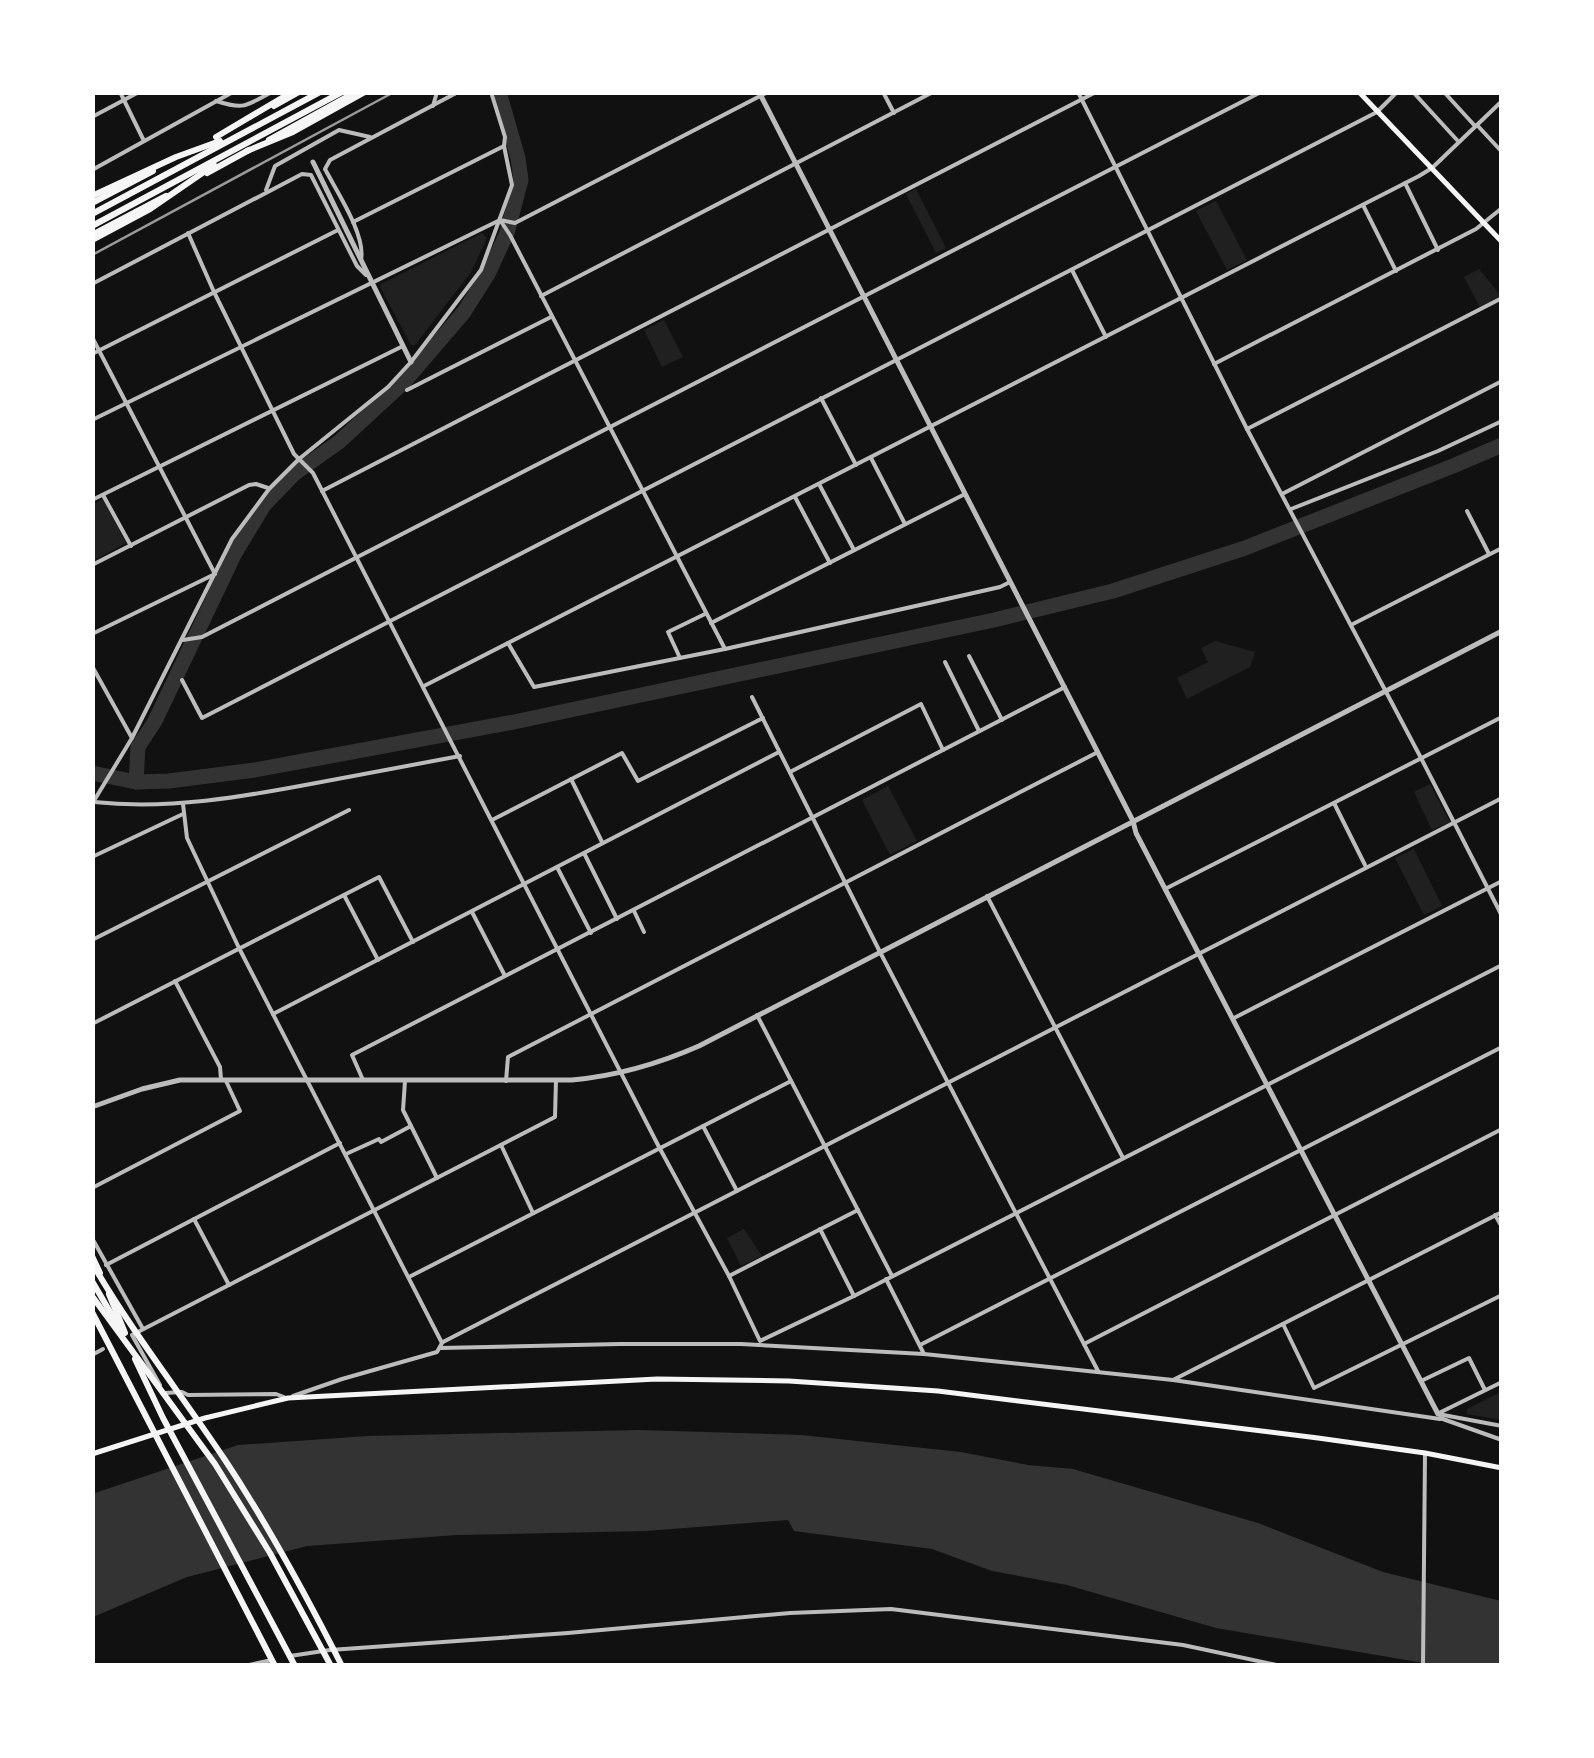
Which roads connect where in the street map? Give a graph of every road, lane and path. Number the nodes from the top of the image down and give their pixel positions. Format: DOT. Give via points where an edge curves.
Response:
graph roads {
  1 [pos="120,92"];
  2 [pos="139,92"];
  3 [pos="232,92"];
  4 [pos="272,92"];
  5 [pos="296,92"];
  6 [pos="320,92"];
  7 [pos="342,92"];
  8 [pos="356,92"];
  9 [pos="366,92"];
  10 [pos="437,92"];
  11 [pos="458,92"];
  12 [pos="491,92"];
  13 [pos="883,92"];
  14 [pos="933,92"];
  15 [pos="1078,92"];
  16 [pos="1096,92"];
  17 [pos="1261,92"];
  18 [pos="1358,92"];
  19 [pos="1397,92"];
  20 [pos="1413,92"];
  21 [pos="1444,92"];
  22 [pos="763,94"];
  23 [pos="124,100"];
  24 [pos="1082,100"];
  25 [pos="216,101"];
  26 [pos="1502,101"];
  27 [pos="433,106"];
  28 [pos="1377,112"];
  29 [pos="894,113"];
  30 [pos="92,116"];
  31 [pos="1476,126"];
  32 [pos="242,132"];
  33 [pos="376,136"];
  34 [pos="144,141"];
  35 [pos="1459,142"];
  36 [pos="504,146"];
  37 [pos="246,148"];
  38 [pos="1502,152"];
  39 [pos="313,162"];
  40 [pos="795,164"];
  41 [pos="1116,167"];
  42 [pos="1432,168"];
  43 [pos="94,171"];
  44 [pos="1405,183"];
  45 [pos="264,194"];
  46 [pos="92,199"];
  47 [pos="1362,205"];
  48 [pos="1502,208"];
  49 [pos="92,214"];
  50 [pos="353,222"];
  51 [pos="502,222"];
  52 [pos="1484,224"];
  53 [pos="92,226"];
  54 [pos="338,230"];
  55 [pos="830,230"];
  56 [pos="1148,231"];
  57 [pos="188,233"];
  58 [pos="92,238"];
  59 [pos="1502,242"];
  60 [pos="1438,250"];
  61 [pos="360,260"];
  62 [pos="1072,270"];
  63 [pos="1396,271"];
  64 [pos="370,280"];
  65 [pos="92,284"];
  66 [pos="214,292"];
  67 [pos="541,296"];
  68 [pos="864,296"];
  69 [pos="1502,298"];
  70 [pos="1182,299"];
  71 [pos="552,317"];
  72 [pos="92,337"];
  73 [pos="1106,337"];
  74 [pos="241,346"];
  75 [pos="402,346"];
  76 [pos="100,351"];
  77 [pos="92,354"];
  78 [pos="895,360"];
  79 [pos="575,361"];
  80 [pos="411,362"];
  81 [pos="1214,364"];
  82 [pos="1502,381"];
  83 [pos="407,390"];
  84 [pos="821,398"];
  85 [pos="127,403"];
  86 [pos="272,411"];
  87 [pos="92,420"];
  88 [pos="1502,421"];
  89 [pos="610,427"];
  90 [pos="932,428"];
  91 [pos="1247,429"];
  92 [pos="871,458"];
  93 [pos="301,460"];
  94 [pos="856,465"];
  95 [pos="159,468"];
  96 [pos="819,484"];
  97 [pos="269,488"];
  98 [pos="322,491"];
  99 [pos="643,491"];
  100 [pos="964,494"];
  101 [pos="1282,494"];
  102 [pos="103,495"];
  103 [pos="795,496"];
  104 [pos="92,500"];
  105 [pos="1291,510"];
  106 [pos="1467,511"];
  107 [pos="184,518"];
  108 [pos="904,524"];
  109 [pos="131,546"];
  110 [pos="1502,548"];
  111 [pos="854,550"];
  112 [pos="1489,554"];
  113 [pos="677,556"];
  114 [pos="356,558"];
  115 [pos="830,563"];
  116 [pos="92,565"];
  117 [pos="215,574"];
  118 [pos="1010,582"];
  119 [pos="705,614"];
  120 [pos="389,621"];
  121 [pos="711,624"];
  122 [pos="1351,625"];
  123 [pos="1502,632"];
  124 [pos="92,634"];
  125 [pos="185,640"];
  126 [pos="508,643"];
  127 [pos="725,649"];
  128 [pos="969,656"];
  129 [pos="680,658"];
  130 [pos="945,662"];
  131 [pos="92,666"];
  132 [pos="182,680"];
  133 [pos="422,687"];
  134 [pos="1065,687"];
  135 [pos="1384,690"];
  136 [pos="752,697"];
  137 [pos="1502,717"];
  138 [pos="763,718"];
  139 [pos="1002,720"];
  140 [pos="980,731"];
  141 [pos="132,738"];
  142 [pos="943,750"];
  143 [pos="780,752"];
  144 [pos="1098,752"];
  145 [pos="460,756"];
  146 [pos="1421,758"];
  147 [pos="790,772"];
  148 [pos="571,779"];
  149 [pos="1502,798"];
  150 [pos="1334,802"];
  151 [pos="93,803"];
  152 [pos="183,804"];
  153 [pos="349,810"];
  154 [pos="184,813"];
  155 [pos="812,818"];
  156 [pos="492,820"];
  157 [pos="1133,821"];
  158 [pos="1454,822"];
  159 [pos="603,844"];
  160 [pos="584,854"];
  161 [pos="92,857"];
  162 [pos="557,867"];
  163 [pos="1366,867"];
  164 [pos="207,881"];
  165 [pos="1502,881"];
  166 [pos="525,884"];
  167 [pos="846,884"];
  168 [pos="1165,888"];
  169 [pos="1488,888"];
  170 [pos="344,894"];
  171 [pos="987,896"];
  172 [pos="634,910"];
  173 [pos="472,912"];
  174 [pos="1502,916"];
  175 [pos="617,919"];
  176 [pos="644,932"];
  177 [pos="590,933"];
  178 [pos="92,940"];
  179 [pos="413,942"];
  180 [pos="239,948"];
  181 [pos="558,949"];
  182 [pos="880,952"];
  183 [pos="1199,954"];
  184 [pos="378,960"];
  185 [pos="1502,964"];
  186 [pos="505,976"];
  187 [pos="175,981"];
  188 [pos="273,1014"];
  189 [pos="592,1014"];
  190 [pos="756,1015"];
  191 [pos="1232,1018"];
  192 [pos="92,1024"];
  193 [pos="1056,1028"];
  194 [pos="1502,1047"];
  195 [pos="622,1073"];
  196 [pos="223,1078"];
  197 [pos="307,1078"];
  198 [pos="364,1080"];
  199 [pos="506,1080"];
  200 [pos="556,1080"];
  201 [pos="405,1081"];
  202 [pos="791,1081"];
  203 [pos="948,1084"];
  204 [pos="1266,1084"];
  205 [pos="92,1107"];
  206 [pos="411,1126"];
  207 [pos="703,1126"];
  208 [pos="1502,1129"];
  209 [pos="340,1143"];
  210 [pos="501,1145"];
  211 [pos="825,1146"];
  212 [pos="659,1147"];
  213 [pos="1300,1150"];
  214 [pos="346,1154"];
  215 [pos="1123,1158"];
  216 [pos="437,1178"];
  217 [pos="92,1188"];
  218 [pos="737,1192"];
  219 [pos="858,1210"];
  220 [pos="374,1211"];
  221 [pos="696,1212"];
  222 [pos="1502,1212"];
  223 [pos="534,1213"];
  224 [pos="1017,1213"];
  225 [pos="1334,1215"];
  226 [pos="1495,1215"];
  227 [pos="194,1219"];
  228 [pos="1502,1227"];
  229 [pos="820,1229"];
  230 [pos="92,1238"];
  231 [pos="92,1260"];
  232 [pos="106,1265"];
  233 [pos="729,1276"];
  234 [pos="409,1277"];
  235 [pos="889,1278"];
  236 [pos="1050,1279"];
  237 [pos="1368,1280"];
  238 [pos="92,1281"];
  239 [pos="229,1285"];
  240 [pos="1502,1295"];
  241 [pos="92,1296"];
  242 [pos="854,1296"];
  243 [pos="92,1312"];
  244 [pos="1282,1324"];
  245 [pos="143,1329"];
  246 [pos="762,1343"];
  247 [pos="126,1344"];
  248 [pos="1084,1344"];
  249 [pos="1402,1344"];
  250 [pos="442,1345"];
  251 [pos="920,1345"];
  252 [pos="92,1346"];
  253 [pos="104,1349"];
  254 [pos="94,1354"];
  255 [pos="924,1354"];
  256 [pos="1098,1371"];
  257 [pos="1173,1380"];
  258 [pos="1421,1382"];
  259 [pos="1502,1382"];
  260 [pos="1485,1390"];
  261 [pos="288,1398"];
  262 [pos="1439,1417"];
  263 [pos="1502,1426"];
  264 [pos="169,1429"];
  265 [pos="156,1433"];
  266 [pos="1502,1440"];
  267 [pos="1426,1453"];
  268 [pos="92,1454"];
  269 [pos="1502,1468"];
  270 [pos="291,1658"];
  271 [pos="274,1663"];
  272 [pos="244,1666"];
  273 [pos="331,1666"];
  274 [pos="342,1666"];
  275 [pos="1281,1666"];
  276 [pos="1423,1666"];
  1 -- 23 [label="street"];
  2 -- 23 [label="street"];
  3 -- 25 [label="street"];
  4 -- 25 [label="street" via="244,107"];
  5 -- 46 [label="highway"];
  6 -- 32 [label="highway"];
  7 -- 37 [label="highway"];
  8 -- 37 [label="highway"];
  9 -- 37 [label="highway" via="293,132"];
  10 -- 27 [label="street"];
  11 -- 27 [label="street"];
  12 -- 36 [label="street"];
  13 -- 29 [label="street"];
  14 -- 29 [label="street"];
  15 -- 24 [label="street"];
  16 -- 24 [label="street"];
  17 -- 41 [label="street"];
  18 -- 28 [label="main road"];
  19 -- 28 [label="street"];
  20 -- 35 [label="street"];
  21 -- 31 [label="street"];
  22 -- 40 [label="street"];
  22 -- 51 [label="street" via="515,223"];
  23 -- 30 [label="street"];
  23 -- 34 [label="street"];
  24 -- 41 [label="street"];
  24 -- 55 [label="street"];
  25 -- 34 [label="street"];
  26 -- 31 [label="street"];
  27 -- 33 [label="street"];
  28 -- 42 [label="main road"];
  28 -- 56 [label="street"];
  29 -- 40 [label="street"];
  31 -- 35 [label="street"];
  31 -- 38 [label="street"];
  32 -- 46 [label="highway"];
  32 -- 49 [label="highway"];
  33 -- 45 [label="street" via="339,130 275,166"];
  33 -- 50 [label="street" via="325,169"];
  34 -- 43 [label="street"];
  35 -- 42 [label="street"];
  36 -- 50 [label="street"];
  36 -- 51 [label="street" via="512,186"];
  37 -- 53 [label="highway"];
  37 -- 58 [label="highway"];
  39 -- 61 [label="street"];
  40 -- 55 [label="street"];
  40 -- 67 [label="street"];
  41 -- 56 [label="street"];
  41 -- 68 [label="street"];
  42 -- 44 [label="street"];
  42 -- 52 [label="main road"];
  44 -- 47 [label="street"];
  44 -- 60 [label="street"];
  45 -- 54 [label="street" via="311,175"];
  45 -- 57 [label="street"];
  47 -- 63 [label="street"];
  47 -- 70 [label="street"];
  48 -- 52 [label="street"];
  50 -- 61 [label="street"];
  51 -- 64 [label="street"];
  51 -- 67 [label="street"];
  51 -- 80 [label="street" via="481,270"];
  52 -- 59 [label="main road"];
  52 -- 60 [label="street"];
  54 -- 64 [label="street"];
  54 -- 66 [label="street"];
  55 -- 68 [label="street"];
  55 -- 79 [label="street"];
  56 -- 62 [label="street"];
  56 -- 70 [label="street"];
  57 -- 65 [label="street"];
  57 -- 66 [label="street"];
  60 -- 63 [label="street"];
  61 -- 64 [label="street"];
  62 -- 73 [label="street"];
  62 -- 78 [label="street"];
  63 -- 81 [label="street"];
  64 -- 74 [label="street"];
  64 -- 75 [label="street"];
  66 -- 74 [label="street"];
  66 -- 76 [label="street"];
  67 -- 71 [label="street"];
  68 -- 78 [label="street"];
  68 -- 89 [label="street"];
  69 -- 91 [label="street"];
  70 -- 73 [label="street"];
  70 -- 81 [label="street"];
  71 -- 79 [label="street"];
  71 -- 83 [label="street"];
  72 -- 76 [label="street"];
  73 -- 90 [label="street"];
  74 -- 85 [label="street"];
  74 -- 86 [label="street"];
  75 -- 80 [label="street"];
  75 -- 86 [label="street"];
  76 -- 77 [label="street"];
  76 -- 85 [label="street"];
  78 -- 84 [label="street"];
  78 -- 90 [label="street"];
  79 -- 89 [label="street"];
  79 -- 98 [label="street"];
  80 -- 93 [label="street"];
  81 -- 91 [label="street"];
  82 -- 101 [label="street"];
  84 -- 94 [label="street"];
  84 -- 99 [label="street"];
  85 -- 87 [label="street"];
  85 -- 95 [label="street"];
  86 -- 93 [label="street"];
  86 -- 95 [label="street"];
  88 -- 105 [label="street"];
  89 -- 99 [label="street"];
  89 -- 114 [label="street"];
  90 -- 92 [label="street"];
  90 -- 100 [label="street"];
  91 -- 101 [label="street"];
  92 -- 94 [label="street"];
  92 -- 108 [label="street"];
  93 -- 97 [label="street"];
  93 -- 98 [label="street"];
  94 -- 96 [label="street"];
  95 -- 102 [label="street"];
  95 -- 107 [label="street"];
  96 -- 103 [label="street"];
  96 -- 111 [label="street"];
  97 -- 107 [label="street" via="249,486"];
  97 -- 117 [label="street"];
  98 -- 114 [label="street"];
  99 -- 113 [label="street"];
  99 -- 120 [label="street"];
  100 -- 108 [label="street"];
  100 -- 118 [label="street"];
  101 -- 105 [label="street"];
  102 -- 104 [label="street"];
  102 -- 109 [label="street"];
  103 -- 113 [label="street"];
  103 -- 115 [label="street"];
  105 -- 122 [label="street"];
  106 -- 112 [label="street"];
  107 -- 109 [label="street"];
  107 -- 117 [label="street"];
  108 -- 111 [label="street"];
  109 -- 116 [label="street"];
  110 -- 112 [label="street"];
  111 -- 115 [label="street"];
  112 -- 122 [label="street"];
  113 -- 119 [label="street"];
  113 -- 126 [label="street"];
  114 -- 120 [label="street"];
  114 -- 125 [label="street"];
  115 -- 121 [label="street"];
  117 -- 124 [label="street"];
  117 -- 125 [label="street"];
  118 -- 127 [label="street"];
  118 -- 134 [label="street"];
  119 -- 121 [label="street"];
  119 -- 129 [label="street" via="668,632"];
  120 -- 132 [label="street" via="202,718"];
  120 -- 133 [label="street"];
  121 -- 127 [label="street"];
  122 -- 135 [label="street"];
  123 -- 135 [label="street"];
  125 -- 141 [label="street"];
  126 -- 129 [label="street" via="534,688"];
  126 -- 133 [label="street"];
  127 -- 129 [label="street"];
  128 -- 139 [label="street"];
  130 -- 140 [label="street"];
  131 -- 141 [label="street"];
  133 -- 145 [label="street"];
  134 -- 139 [label="street"];
  134 -- 144 [label="street"];
  135 -- 146 [label="street"];
  135 -- 157 [label="street"];
  136 -- 138 [label="street"];
  137 -- 146 [label="street"];
  138 -- 143 [label="street"];
  138 -- 148 [label="street" via="638,781 622,752"];
  139 -- 140 [label="street"];
  140 -- 142 [label="street"];
  141 -- 151 [label="street"];
  142 -- 147 [label="street" via="920,704"];
  142 -- 155 [label="street"];
  143 -- 147 [label="street"];
  143 -- 159 [label="street"];
  144 -- 157 [label="street"];
  144 -- 167 [label="street"];
  145 -- 152 [label="street"];
  145 -- 156 [label="street"];
  146 -- 150 [label="street"];
  146 -- 158 [label="street"];
  147 -- 155 [label="street"];
  148 -- 156 [label="street"];
  148 -- 159 [label="street"];
  149 -- 158 [label="street"];
  150 -- 163 [label="street"];
  150 -- 168 [label="street"];
  151 -- 152 [label="street"];
  152 -- 154 [label="street"];
  153 -- 164 [label="street"];
  154 -- 161 [label="street"];
  154 -- 164 [label="street" via="187,838"];
  155 -- 167 [label="street"];
  155 -- 172 [label="street"];
  156 -- 166 [label="street"];
  157 -- 168 [label="street"];
  157 -- 171 [label="street"];
  158 -- 163 [label="street"];
  158 -- 169 [label="street"];
  159 -- 160 [label="street"];
  160 -- 162 [label="street"];
  160 -- 175 [label="street"];
  162 -- 166 [label="street"];
  162 -- 177 [label="street"];
  163 -- 183 [label="street"];
  164 -- 178 [label="street"];
  164 -- 180 [label="street"];
  165 -- 169 [label="street"];
  166 -- 173 [label="street"];
  166 -- 181 [label="street"];
  167 -- 182 [label="street"];
  167 -- 189 [label="street"];
  168 -- 183 [label="street"];
  169 -- 174 [label="street"];
  169 -- 191 [label="street"];
  170 -- 179 [label="street" via="379,877"];
  170 -- 180 [label="street"];
  170 -- 184 [label="street"];
  171 -- 182 [label="street"];
  171 -- 193 [label="street"];
  172 -- 175 [label="street"];
  172 -- 176 [label="street"];
  173 -- 179 [label="street"];
  173 -- 186 [label="street"];
  175 -- 177 [label="street"];
  177 -- 181 [label="street"];
  179 -- 184 [label="street"];
  180 -- 187 [label="street"];
  180 -- 188 [label="street"];
  181 -- 186 [label="street"];
  181 -- 189 [label="street"];
  182 -- 190 [label="street"];
  182 -- 203 [label="street"];
  183 -- 191 [label="street"];
  183 -- 193 [label="street"];
  184 -- 188 [label="street"];
  185 -- 204 [label="street"];
  186 -- 198 [label="street" via="352,1056"];
  187 -- 192 [label="street"];
  187 -- 196 [label="street"];
  188 -- 197 [label="street"];
  189 -- 195 [label="street"];
  189 -- 199 [label="street" via="508,1057"];
  190 -- 195 [label="street" via="688,1051"];
  190 -- 202 [label="street"];
  191 -- 204 [label="street"];
  193 -- 203 [label="street"];
  193 -- 215 [label="street"];
  194 -- 213 [label="street"];
  195 -- 200 [label="street"];
  195 -- 212 [label="street"];
  196 -- 197 [label="street"];
  196 -- 205 [label="street" via="161,1084"];
  196 -- 217 [label="street" via="240,1112"];
  197 -- 198 [label="street"];
  197 -- 209 [label="street"];
  198 -- 201 [label="street"];
  199 -- 200 [label="street"];
  199 -- 201 [label="street"];
  200 -- 210 [label="street" via="556,1117"];
  201 -- 206 [label="street" via="403,1110"];
  202 -- 207 [label="street"];
  202 -- 211 [label="street"];
  203 -- 211 [label="street"];
  203 -- 224 [label="street"];
  204 -- 213 [label="street"];
  204 -- 215 [label="street"];
  206 -- 214 [label="street"];
  206 -- 216 [label="street"];
  207 -- 212 [label="street"];
  207 -- 218 [label="street"];
  208 -- 225 [label="street"];
  209 -- 214 [label="street"];
  209 -- 227 [label="street"];
  210 -- 216 [label="street"];
  210 -- 223 [label="street"];
  211 -- 218 [label="street"];
  211 -- 219 [label="street"];
  212 -- 221 [label="street"];
  212 -- 223 [label="street"];
  213 -- 225 [label="street"];
  213 -- 236 [label="street"];
  214 -- 220 [label="street"];
  215 -- 224 [label="street"];
  216 -- 220 [label="street"];
  218 -- 221 [label="street"];
  219 -- 229 [label="street"];
  219 -- 235 [label="street"];
  220 -- 234 [label="street"];
  220 -- 239 [label="street"];
  221 -- 233 [label="street"];
  221 -- 250 [label="street"];
  222 -- 226 [label="street"];
  223 -- 234 [label="street"];
  224 -- 235 [label="street"];
  224 -- 236 [label="street"];
  225 -- 237 [label="street"];
  225 -- 248 [label="street"];
  226 -- 228 [label="street"];
  226 -- 237 [label="street"];
  227 -- 232 [label="street"];
  227 -- 239 [label="street"];
  229 -- 233 [label="street"];
  229 -- 242 [label="street"];
  230 -- 232 [label="street"];
  231 -- 264 [label="highway"];
  231 -- 274 [label="highway" via="249,1497"];
  232 -- 245 [label="street"];
  233 -- 246 [label="street"];
  234 -- 250 [label="street"];
  235 -- 242 [label="street"];
  235 -- 251 [label="street"];
  236 -- 248 [label="street"];
  236 -- 251 [label="street"];
  237 -- 244 [label="street"];
  237 -- 249 [label="street"];
  238 -- 247 [label="highway"];
  239 -- 245 [label="street"];
  240 -- 249 [label="street"];
  241 -- 247 [label="highway"];
  242 -- 246 [label="street"];
  243 -- 265 [label="highway"];
  244 -- 249 [label="street" via="1314,1388"];
  244 -- 257 [label="street"];
  245 -- 261 [label="street" via="132,1335 165,1393"];
  246 -- 250 [label="street"];
  246 -- 255 [label="street"];
  247 -- 273 [label="highway" via="240,1502"];
  248 -- 256 [label="street"];
  249 -- 258 [label="street"];
  250 -- 261 [label="street"];
  251 -- 255 [label="street"];
  252 -- 254 [label="street"];
  253 -- 254 [label="street"];
  255 -- 256 [label="street"];
  256 -- 257 [label="street"];
  257 -- 262 [label="street"];
  258 -- 260 [label="street" via="1469,1358"];
  258 -- 262 [label="street"];
  259 -- 260 [label="street"];
  260 -- 262 [label="street"];
  261 -- 264 [label="main road"];
  261 -- 267 [label="main road" via="640,1380 789,1381 1016,1400"];
  262 -- 263 [label="street"];
  262 -- 266 [label="street"];
  264 -- 265 [label="main road"];
  264 -- 270 [label="highway"];
  265 -- 268 [label="main road"];
  265 -- 271 [label="highway"];
  267 -- 269 [label="main road"];
  267 -- 276 [label="street"];
  270 -- 275 [label="street" via="790,1612 891,1609 1184,1646"];
  271 -- 272 [label="street"];
}
